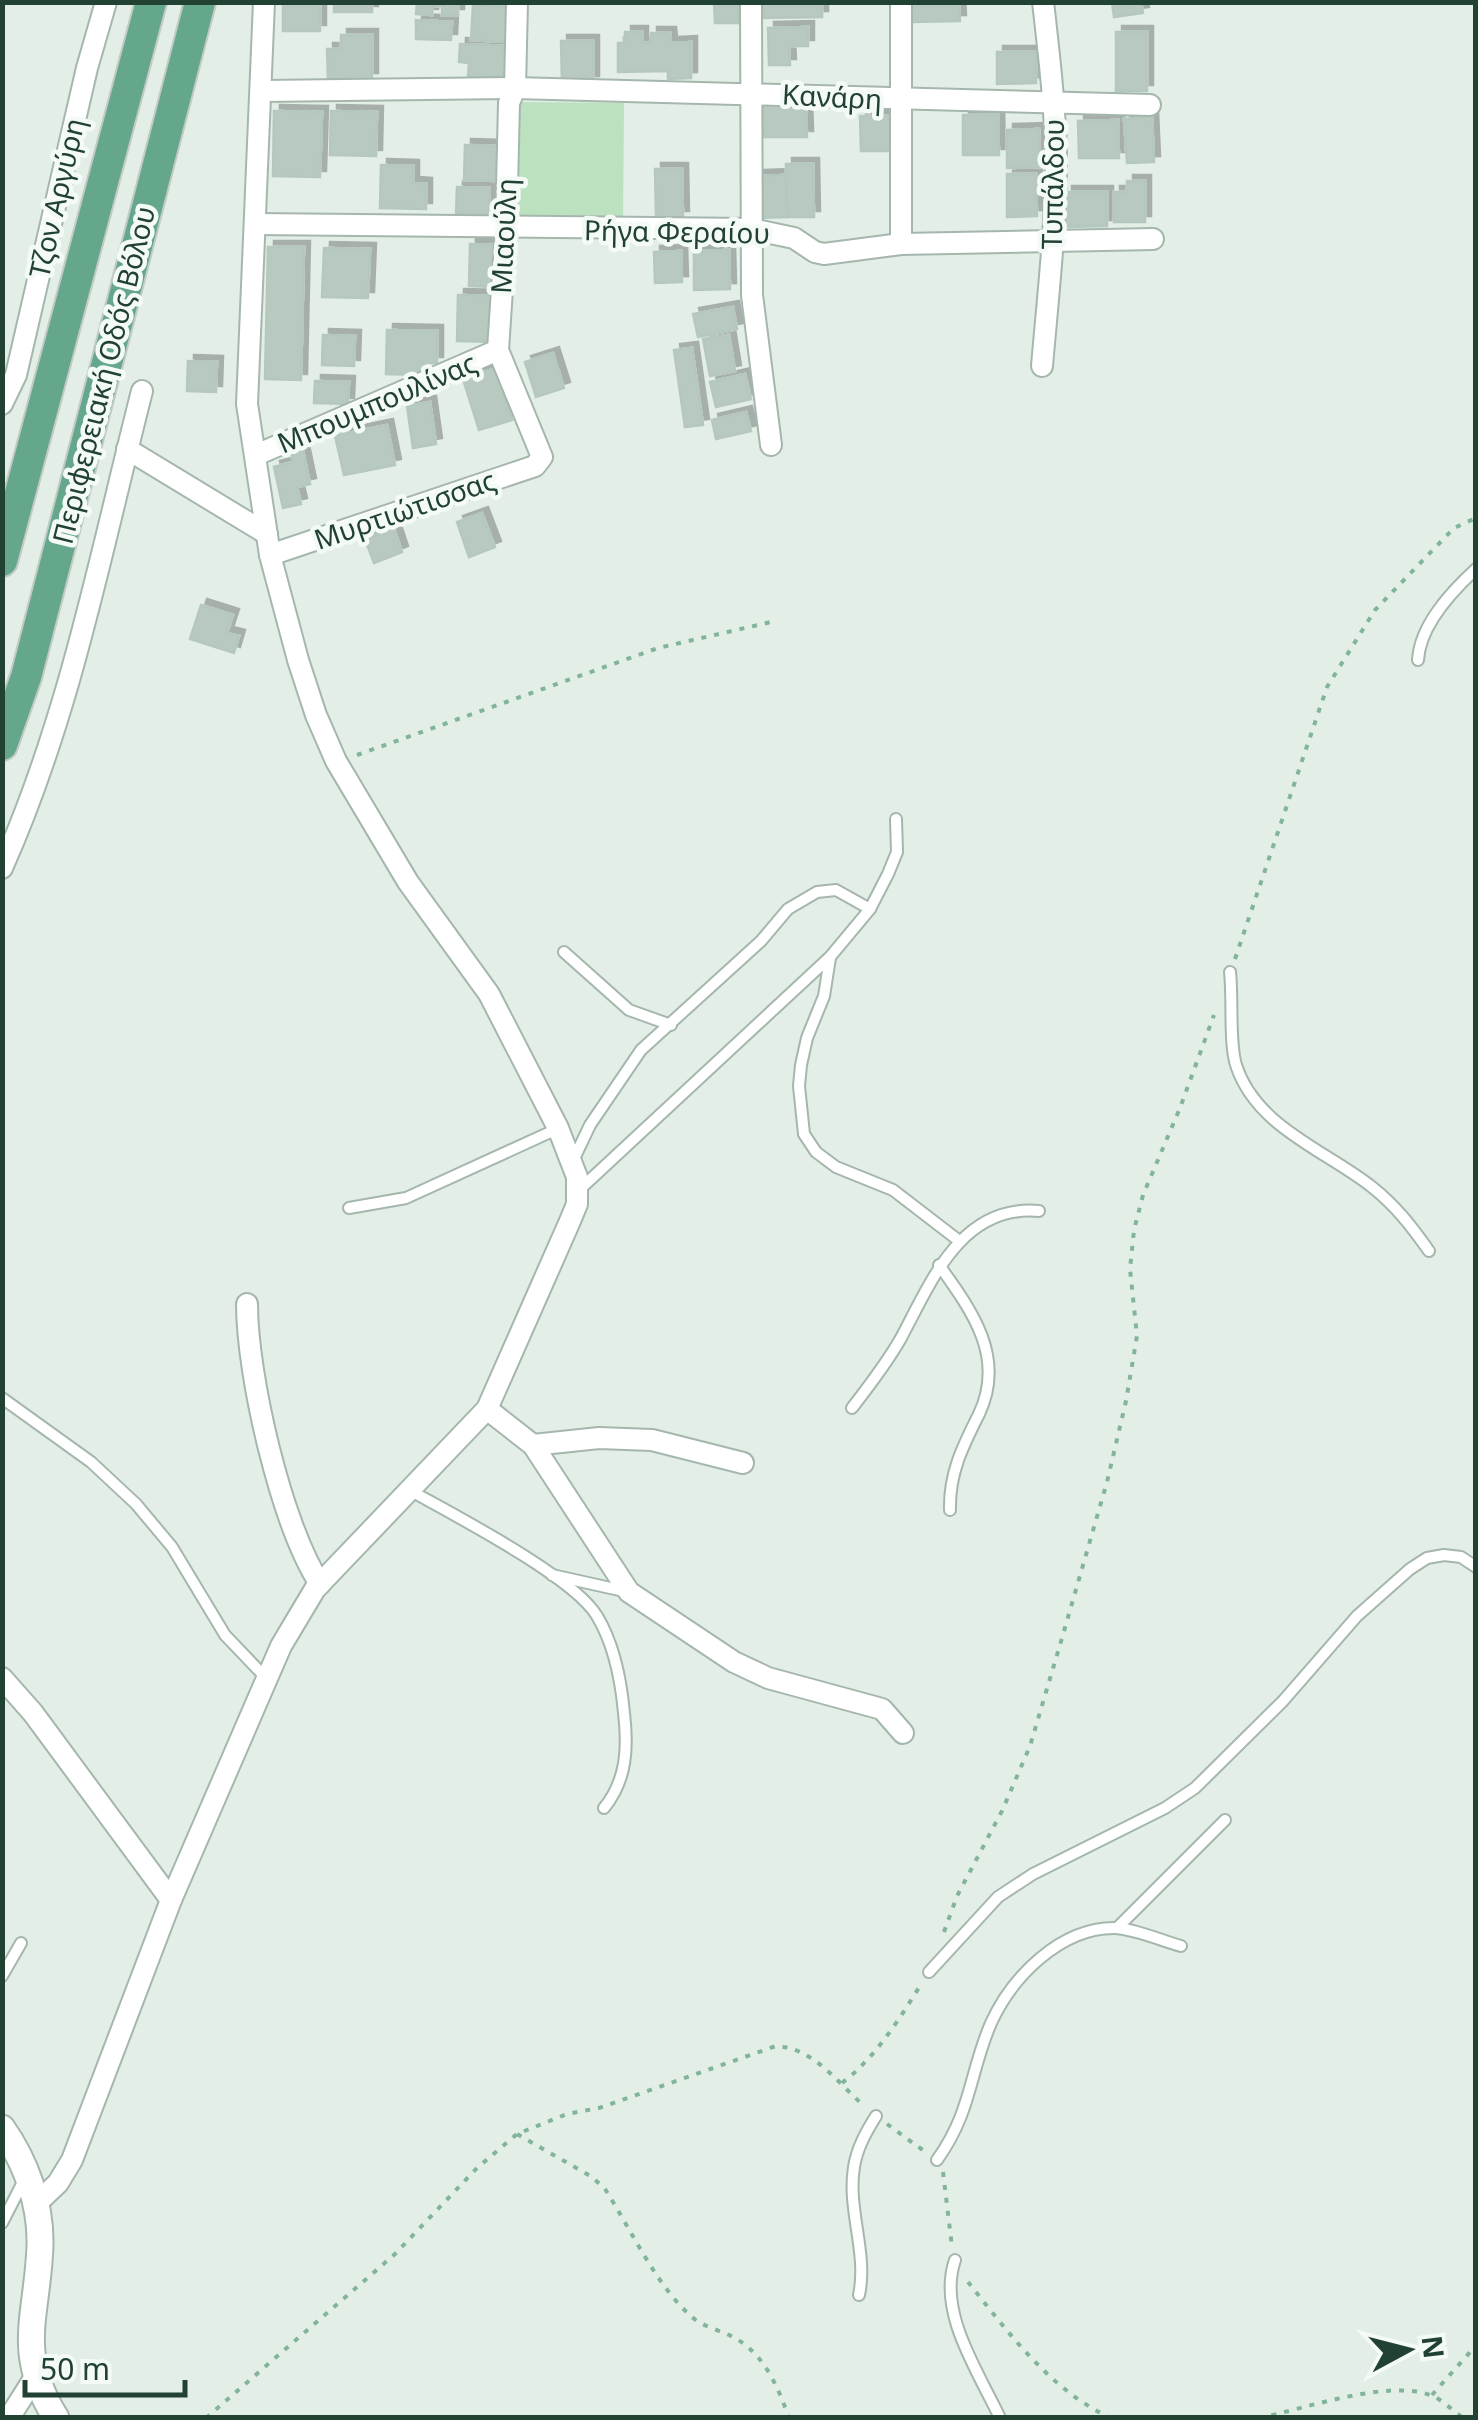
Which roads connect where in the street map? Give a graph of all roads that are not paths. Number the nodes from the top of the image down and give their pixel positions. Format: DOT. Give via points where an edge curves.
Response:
graph roads {
  1 [pos="106,2"];
  2 [pos="151,2"];
  3 [pos="200,2"];
  4 [pos="264,2"];
  5 [pos="516,2"];
  6 [pos="751,2"];
  7 [pos="901,2"];
  8 [pos="1043,2"];
  9 [pos="515,88"];
  10 [pos="262,91"];
  11 [pos="752,93"];
  12 [pos="902,100"];
  13 [pos="1054,102"];
  14 [pos="1150,106"];
  15 [pos="256,224"];
  16 [pos="506,229"];
  17 [pos="751,230"];
  18 [pos="1153,239"];
  19 [pos="1053,240"];
  20 [pos="900,244"];
  21 [pos="498,350"];
  22 [pos="12,355"];
  23 [pos="1042,366"];
  24 [pos="142,391"];
  25 [pos="5,399"];
  26 [pos="771,445"];
  27 [pos="127,449"];
  28 [pos="256,456"];
  29 [pos="540,462"];
  30 [pos="268,545"];
  31 [pos="2,561"];
  32 [pos="1476,569"];
  33 [pos="1418,660"];
  34 [pos="2,746"];
  35 [pos="896,819"];
  36 [pos="2,868"];
  37 [pos="870,910"];
  38 [pos="564,952"];
  39 [pos="830,957"];
  40 [pos="1230,972"];
  41 [pos="670,1025"];
  42 [pos="558,1128"];
  43 [pos="572,1163"];
  44 [pos="578,1190"];
  45 [pos="349,1208"];
  46 [pos="1039,1211"];
  47 [pos="958,1240"];
  48 [pos="1429,1251"];
  49 [pos="939,1265"];
  50 [pos="247,1304"];
  51 [pos="2,1398"];
  52 [pos="852,1408"];
  53 [pos="487,1410"];
  54 [pos="533,1444"];
  55 [pos="743,1463"];
  56 [pos="411,1491"];
  57 [pos="950,1510"];
  58 [pos="1476,1567"];
  59 [pos="549,1574"];
  60 [pos="320,1584"];
  61 [pos="630,1592"];
  62 [pos="2,1678"];
  63 [pos="268,1680"];
  64 [pos="903,1733"];
  65 [pos="604,1808"];
  66 [pos="1225,1820"];
  67 [pos="171,1900"];
  68 [pos="1118,1927"];
  69 [pos="20,1943"];
  70 [pos="1182,1946"];
  71 [pos="929,1972"];
  72 [pos="2,1976"];
  73 [pos="876,2116"];
  74 [pos="2,2128"];
  75 [pos="937,2160"];
  76 [pos="26,2174"];
  77 [pos="36,2204"];
  78 [pos="2,2223"];
  79 [pos="955,2260"];
  80 [pos="859,2296"];
  81 [pos="35,2377"];
  82 [pos="9,2418"];
  83 [pos="56,2418"];
  84 [pos="1000,2418"];
  1 -- 22 [label="street, Τζον Αργύρη"];
  2 -- 31 [label="main road, Περιφερειακή Οδός Βόλου"];
  3 -- 34 [label="main road, Περιφερειακή Οδός Βόλου" via="26,677"];
  4 -- 10 [label="street"];
  5 -- 9 [label="street, Μιαούλη"];
  6 -- 11 [label="street"];
  7 -- 12 [label="street"];
  8 -- 13 [label="street, Τυπάλδου"];
  9 -- 10 [label="street, Κανάρη"];
  9 -- 11 [label="street, Κανάρη"];
  9 -- 16 [label="street, Μιαούλη" via="508,103"];
  10 -- 15 [label="street"];
  11 -- 12 [label="street, Κανάρη"];
  11 -- 17 [label="street"];
  12 -- 13 [label="street, Κανάρη"];
  12 -- 20 [label="street"];
  13 -- 14 [label="street, Κανάρη"];
  13 -- 19 [label="street, Τυπάλδου"];
  15 -- 16 [label="street, Ρήγα Φεραίου"];
  15 -- 28 [label="street" via="246,374"];
  16 -- 17 [label="street, Ρήγα Φεραίου"];
  16 -- 21 [label="street, Μιαούλη"];
  17 -- 20 [label="street, Ρήγα Φεραίου" via="794,238 820,254"];
  17 -- 26 [label="street" via="753,320"];
  18 -- 19 [label="street, Ρήγα Φεραίου"];
  19 -- 20 [label="street, Ρήγα Φεραίου"];
  19 -- 23 [label="street, Τυπάλδου"];
  21 -- 28 [label="street, Μπουμπουλίνας"];
  21 -- 29 [label="street, Μιαούλη" via="542,452"];
  22 -- 25 [label="street, Τζον Αργύρη"];
  24 -- 27 [label="street"];
  27 -- 30 [label="street"];
  27 -- 36 [label="street" via="73,666"];
  28 -- 30 [label="street"];
  29 -- 30 [label="street, Μυρτιώτισσας"];
  30 -- 42 [label="street" via="298,660 336,761 408,882 489,994"];
  32 -- 33 [label="lane" via="1428,627"];
  35 -- 37 [label="lane" via="897,852"];
  37 -- 39 [label="lane"];
  37 -- 41 [label="lane" via="836,890 816,892 788,909"];
  38 -- 41 [label="lane" via="629,1010"];
  39 -- 44 [label="lane"];
  39 -- 47 [label="lane" via="798,1086 804,1134 836,1167 893,1190"];
  40 -- 48 [label="lane" via="1235,1061 1253,1098 1391,1203"];
  41 -- 43 [label="lane" via="618,1081"];
  42 -- 43 [label="street"];
  42 -- 45 [label="lane" via="406,1198"];
  43 -- 44 [label="street"];
  44 -- 53 [label="street"];
  46 -- 47 [label="lane" via="1006,1213"];
  47 -- 49 [label="lane"];
  49 -- 52 [label="lane" via="889,1359"];
  49 -- 57 [label="lane" via="972,1316 991,1369 984,1402 952,1472"];
  50 -- 60 [label="street" via="247,1341 273,1460"];
  51 -- 63 [label="lane" via="91,1462 136,1504 172,1547 226,1635"];
  53 -- 54 [label="street"];
  53 -- 56 [label="street"];
  54 -- 55 [label="street" via="652,1440"];
  54 -- 61 [label="street"];
  56 -- 59 [label="lane"];
  56 -- 60 [label="street"];
  58 -- 71 [label="lane" via="1444,1555 1410,1569 1195,1788 998,1896"];
  59 -- 61 [label="lane"];
  59 -- 65 [label="lane" via="596,1612 618,1670 628,1745 622,1776"];
  60 -- 63 [label="street" via="298,1614"];
  61 -- 64 [label="street" via="734,1662 882,1709"];
  62 -- 67 [label="street"];
  63 -- 67 [label="street"];
  66 -- 68 [label="lane"];
  67 -- 77 [label="street" via="72,2160"];
  68 -- 70 [label="lane"];
  68 -- 75 [label="lane" via="1058,1944 1016,1982 991,2022 966,2110"];
  69 -- 72 [label="lane"];
  73 -- 80 [label="lane" via="854,2166"];
  74 -- 76 [label="street"];
  76 -- 77 [label="street"];
  76 -- 78 [label="lane"];
  77 -- 81 [label="street" via="40,2247 30,2334"];
  79 -- 84 [label="lane" via="950,2274 957,2324"];
  81 -- 82 [label="street"];
  81 -- 83 [label="street"];
}
